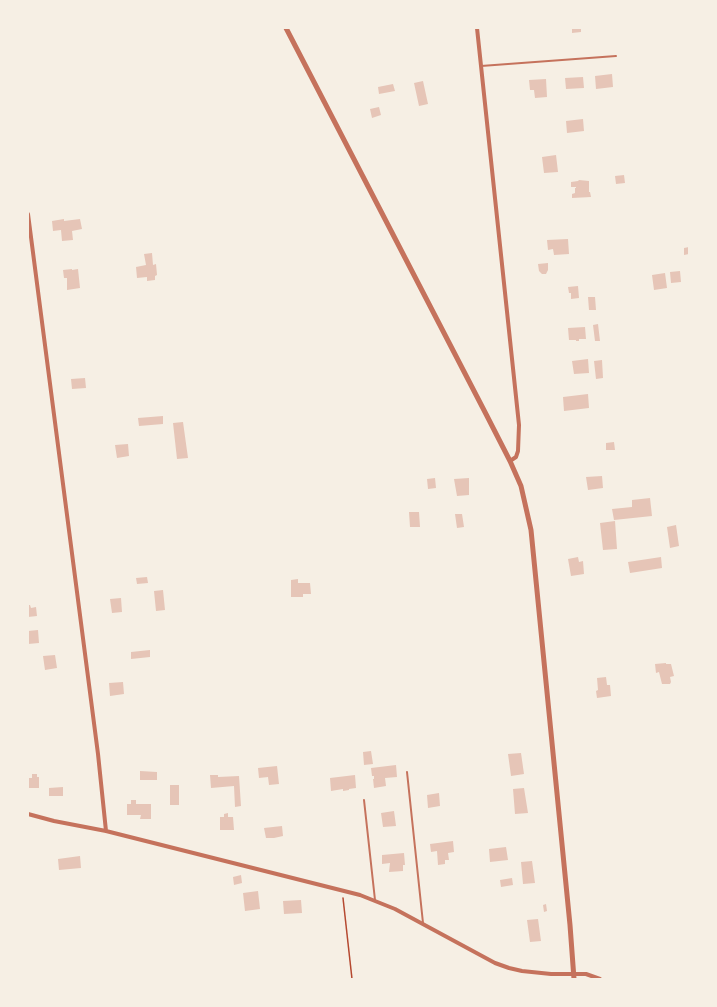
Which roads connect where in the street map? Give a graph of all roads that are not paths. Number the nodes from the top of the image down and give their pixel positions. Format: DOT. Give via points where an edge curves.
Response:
graph roads {
  1 [pos="286,28"];
  2 [pos="478,28"];
  3 [pos="616,56"];
  4 [pos="481,66"];
  5 [pos="28,214"];
  6 [pos="510,461"];
  7 [pos="406,772"];
  8 [pos="364,800"];
  9 [pos="28,814"];
  10 [pos="106,831"];
  11 [pos="375,900"];
  12 [pos="423,923"];
  13 [pos="573,977"];
  14 [pos="600,979"];
  1 -- 6 [label="street"];
  2 -- 4 [label="street"];
  3 -- 4 [label="lane"];
  4 -- 6 [label="street" via="520,425 518,451 516,457"];
  5 -- 10 [label="street"];
  6 -- 13 [label="street" via="522,489 531,530"];
  7 -- 12 [label="lane"];
  8 -- 11 [label="lane"];
  9 -- 10 [label="street"];
  10 -- 11 [label="street"];
  11 -- 12 [label="street"];
  12 -- 13 [label="street" via="495,963 535,973"];
  13 -- 14 [label="street" via="586,974"];
}
